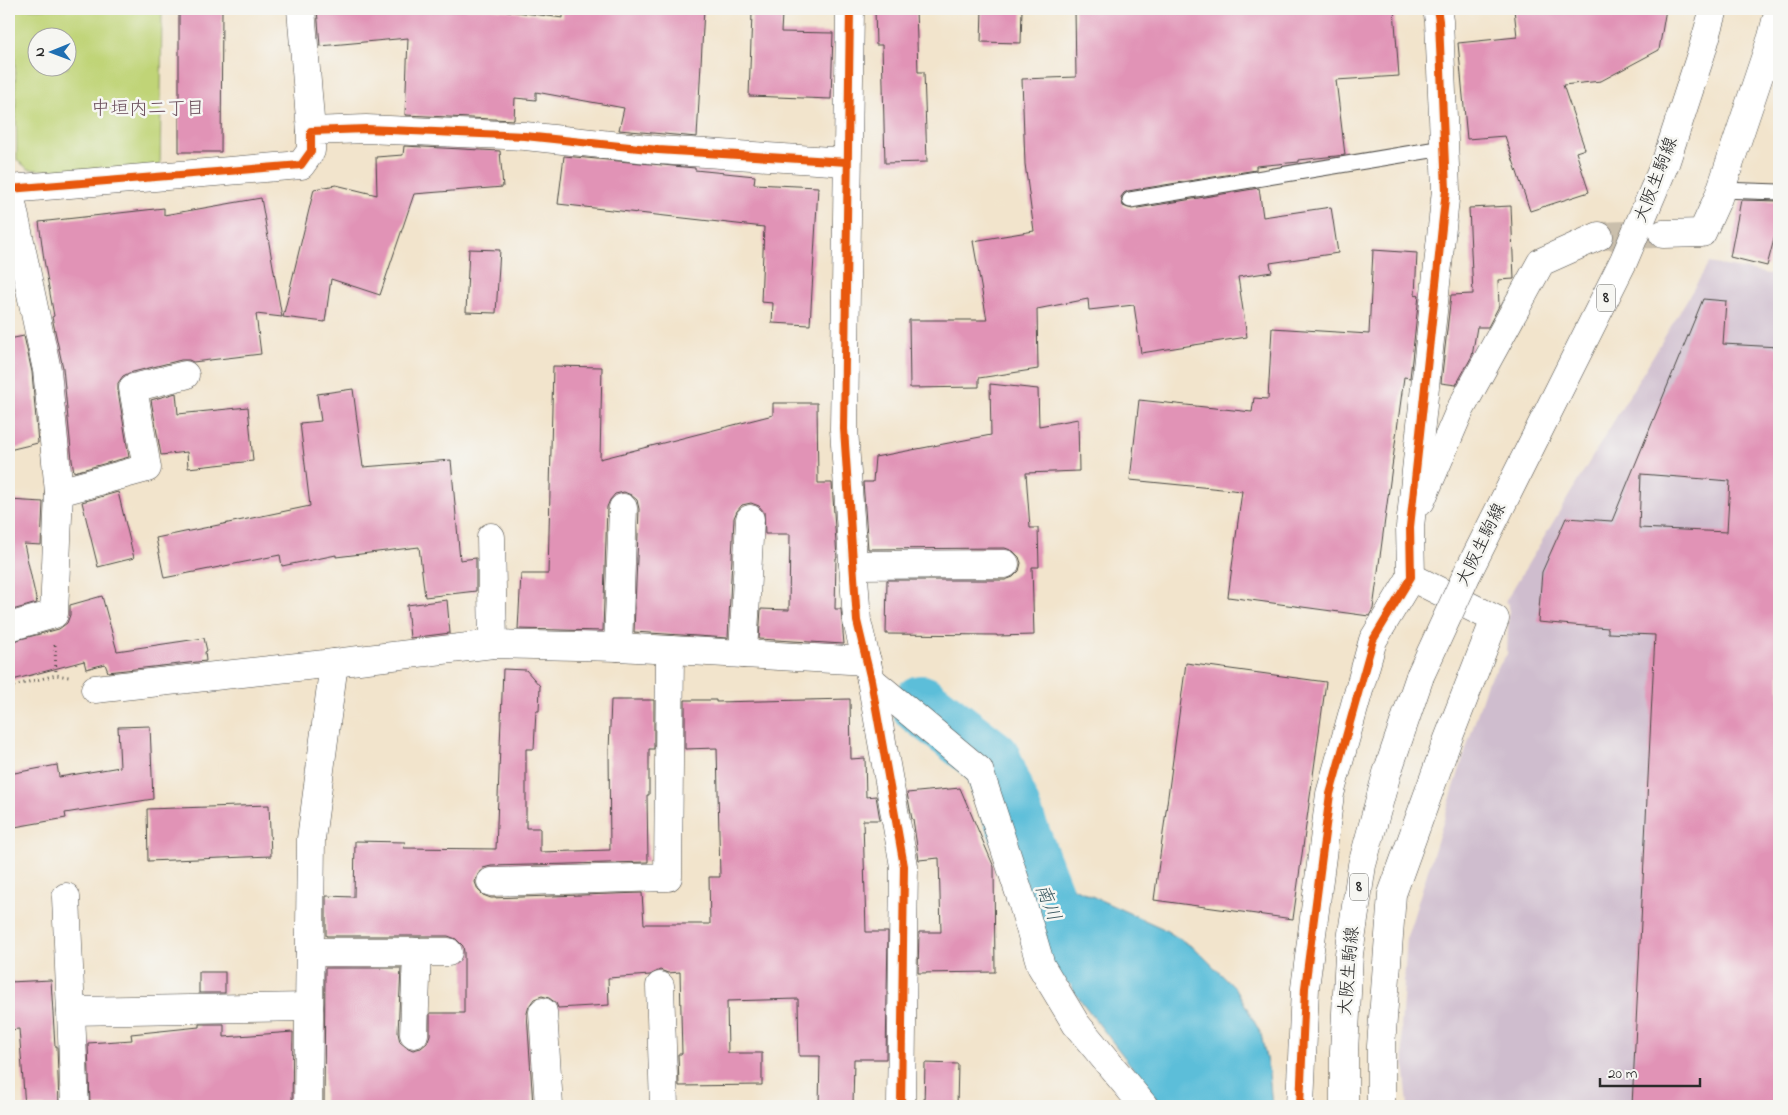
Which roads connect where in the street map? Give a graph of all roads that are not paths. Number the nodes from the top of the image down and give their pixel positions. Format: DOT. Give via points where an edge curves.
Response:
graph roads {
  1 [pos="302,9"];
  2 [pos="850,9"];
  3 [pos="1437,9"];
  4 [pos="1714,9"];
  5 [pos="1778,9"];
  6 [pos="311,131"];
  7 [pos="1443,148"];
  8 [pos="847,162"];
  9 [pos="9,189"];
  10 [pos="1721,190"];
  11 [pos="1779,192"];
  12 [pos="1130,200"];
  13 [pos="1663,234"];
  14 [pos="1599,236"];
  15 [pos="185,375"];
  16 [pos="59,492"];
  17 [pos="623,508"];
  18 [pos="750,519"];
  19 [pos="1410,527"];
  20 [pos="491,537"];
  21 [pos="1005,564"];
  22 [pos="853,566"];
  23 [pos="1411,577"];
  24 [pos="9,627"];
  25 [pos="493,644"];
  26 [pos="618,647"];
  27 [pos="670,650"];
  28 [pos="743,654"];
  29 [pos="334,663"];
  30 [pos="869,670"];
  31 [pos="95,689"];
  32 [pos="491,882"];
  33 [pos="66,897"];
  34 [pos="310,952"];
  35 [pos="417,952"];
  36 [pos="448,952"];
  37 [pos="660,986"];
  38 [pos="309,1007"];
  39 [pos="71,1011"];
  40 [pos="543,1012"];
  41 [pos="414,1034"];
  42 [pos="75,1106"];
  43 [pos="308,1106"];
  44 [pos="549,1106"];
  45 [pos="664,1106"];
  46 [pos="901,1106"];
  47 [pos="1144,1106"];
  48 [pos="1300,1106"];
  49 [pos="1344,1106"];
  50 [pos="1381,1106"];
  1 -- 6 [label="street"];
  2 -- 8 [label="street"];
  3 -- 7 [label="street"];
  4 -- 49 [label="street, 大阪生駒線 / 8, bridge" via="1666,161 1624,260 1467,574 1420,676 1387,773 1362,866 1349,954"];
  5 -- 10 [label="street" via="1772,37"];
  6 -- 8 [label="street" via="366,129 525,136 658,150"];
  6 -- 9 [label="street" via="311,151 301,165"];
  7 -- 12 [label="lane"];
  7 -- 19 [label="street" via="1446,190"];
  8 -- 22 [label="street" via="844,428"];
  9 -- 16 [label="street" via="47,370"];
  10 -- 11 [label="lane"];
  10 -- 13 [label="street" via="1702,233"];
  14 -- 19 [label="street" via="1541,262 1460,410"];
  15 -- 16 [label="street" via="133,388 147,468"];
  16 -- 24 [label="street" via="54,614"];
  17 -- 26 [label="street"];
  18 -- 28 [label="street"];
  19 -- 23 [label="street"];
  20 -- 25 [label="street"];
  21 -- 22 [label="street"];
  22 -- 30 [label="street" via="857,620"];
  23 -- 48 [label="street" via="1373,640 1330,794 1304,988"];
  23 -- 50 [label="street" via="1495,619 1392,894 1381,1046"];
  25 -- 26 [label="street"];
  25 -- 29 [label="street"];
  26 -- 27 [label="street"];
  27 -- 28 [label="street"];
  27 -- 32 [label="street" via="668,877"];
  28 -- 30 [label="street"];
  29 -- 31 [label="street"];
  29 -- 34 [label="street" via="311,839"];
  30 -- 46 [label="street" via="904,866"];
  30 -- 47 [label="street" via="979,770 1040,966 1076,1024"];
  33 -- 39 [label="street"];
  34 -- 35 [label="street"];
  34 -- 38 [label="street"];
  35 -- 36 [label="street"];
  35 -- 41 [label="street"];
  37 -- 45 [label="street"];
  38 -- 39 [label="street"];
  38 -- 43 [label="street"];
  39 -- 42 [label="street"];
  40 -- 44 [label="street"];
}
